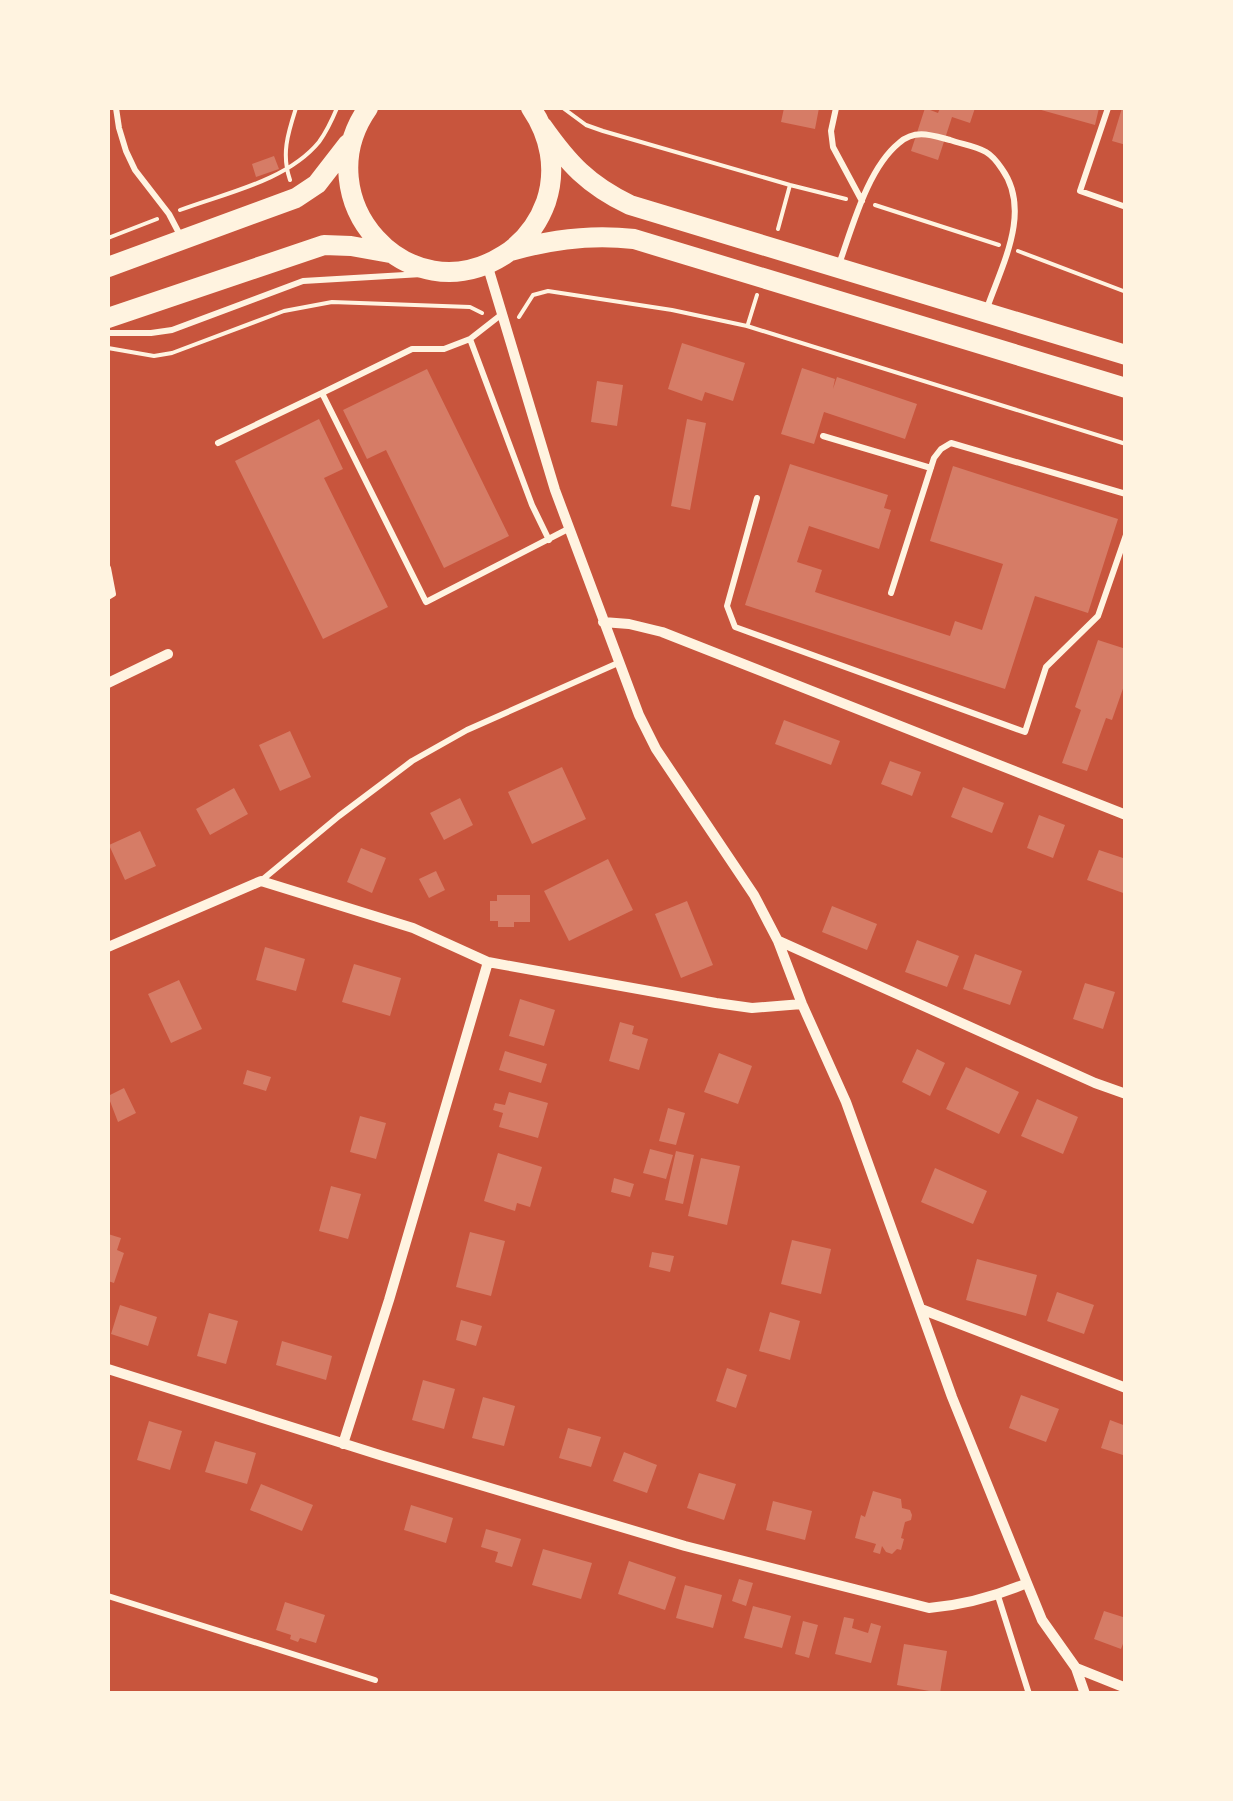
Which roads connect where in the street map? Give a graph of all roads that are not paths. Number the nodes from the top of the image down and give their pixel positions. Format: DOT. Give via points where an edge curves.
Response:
graph roads {
  1 [pos="116,108"];
  2 [pos="368,108"];
  3 [pos="530,108"];
  4 [pos="836,108"];
  5 [pos="1108,108"];
  6 [pos="542,126"];
  7 [pos="352,138"];
  8 [pos="863,202"];
  9 [pos="1126,208"];
  10 [pos="183,240"];
  11 [pos="511,251"];
  12 [pos="392,254"];
  13 [pos="487,264"];
  14 [pos="108,268"];
  15 [pos="838,268"];
  16 [pos="444,271"];
  17 [pos="986,311"];
  18 [pos="108,318"];
  19 [pos="501,319"];
  20 [pos="108,332"];
  21 [pos="470,339"];
  22 [pos="1126,355"];
  23 [pos="1126,388"];
  24 [pos="322,393"];
  25 [pos="823,436"];
  26 [pos="218,443"];
  27 [pos="930,468"];
  28 [pos="1126,494"];
  29 [pos="757,498"];
  30 [pos="568,529"];
  31 [pos="1126,535"];
  32 [pos="549,540"];
  33 [pos="108,568"];
  34 [pos="891,593"];
  35 [pos="108,597"];
  36 [pos="603,622"];
  37 [pos="168,654"];
  38 [pos="618,662"];
  39 [pos="108,683"];
  40 [pos="1126,815"];
  41 [pos="261,881"];
  42 [pos="778,941"];
  43 [pos="108,947"];
  44 [pos="488,962"];
  45 [pos="802,1004"];
  46 [pos="1126,1094"];
  47 [pos="921,1310"];
  48 [pos="108,1369"];
  49 [pos="1126,1388"];
  50 [pos="343,1444"];
  51 [pos="1026,1583"];
  52 [pos="108,1596"];
  53 [pos="998,1596"];
  54 [pos="1076,1668"];
  55 [pos="375,1680"];
  56 [pos="1126,1688"];
  57 [pos="1029,1694"];
  58 [pos="1085,1694"];
  1 -- 10 [label="lane" via="135,170"];
  2 -- 7 [label="main road"];
  3 -- 6 [label="main road"];
  4 -- 8 [label="lane" via="833,147"];
  5 -- 9 [label="lane" via="1080,192"];
  6 -- 11 [label="main road" via="551,160 548,194 534,226"];
  6 -- 15 [label="main road" via="592,184 630,205"];
  7 -- 10 [label="main road" via="304,193"];
  7 -- 12 [label="main road" via="350,194 365,228"];
  8 -- 15 [label="lane"];
  8 -- 17 [label="lane" via="882,163 910,135 932,135 996,160 1009,178 1016,208"];
  10 -- 14 [label="main road"];
  11 -- 13 [label="main road"];
  11 -- 23 [label="main road" via="566,238 634,239"];
  12 -- 16 [label="main road"];
  12 -- 18 [label="main road" via="324,245"];
  13 -- 16 [label="main road"];
  13 -- 19 [label="street"];
  15 -- 17 [label="main road"];
  16 -- 20 [label="lane" via="303,281 172,330"];
  17 -- 22 [label="main road"];
  19 -- 21 [label="lane"];
  19 -- 30 [label="street"];
  21 -- 24 [label="lane" via="444,349 412,349"];
  21 -- 32 [label="lane"];
  24 -- 26 [label="lane"];
  24 -- 32 [label="lane" via="426,602"];
  25 -- 27 [label="lane"];
  27 -- 28 [label="lane" via="951,443"];
  27 -- 34 [label="lane"];
  29 -- 31 [label="lane" via="726,606 735,627 1025,732 1046,667 1098,616"];
  30 -- 32 [label="lane"];
  30 -- 36 [label="street"];
  33 -- 35 [label="lane"];
  36 -- 38 [label="street"];
  36 -- 40 [label="street" via="662,632"];
  37 -- 39 [label="street"];
  38 -- 41 [label="lane" via="466,730 412,762"];
  38 -- 42 [label="street" via="656,749 739,870"];
  41 -- 43 [label="street"];
  41 -- 44 [label="street" via="413,928"];
  42 -- 45 [label="street"];
  42 -- 46 [label="street"];
  44 -- 45 [label="street" via="752,1008"];
  44 -- 50 [label="street"];
  45 -- 47 [label="street" via="846,1102"];
  47 -- 49 [label="street"];
  47 -- 51 [label="street"];
  48 -- 50 [label="street"];
  50 -- 53 [label="street" via="685,1546 929,1608"];
  51 -- 53 [label="street"];
  51 -- 54 [label="street"];
  52 -- 55 [label="lane"];
  53 -- 57 [label="lane"];
  54 -- 56 [label="street"];
  54 -- 58 [label="street"];
}
